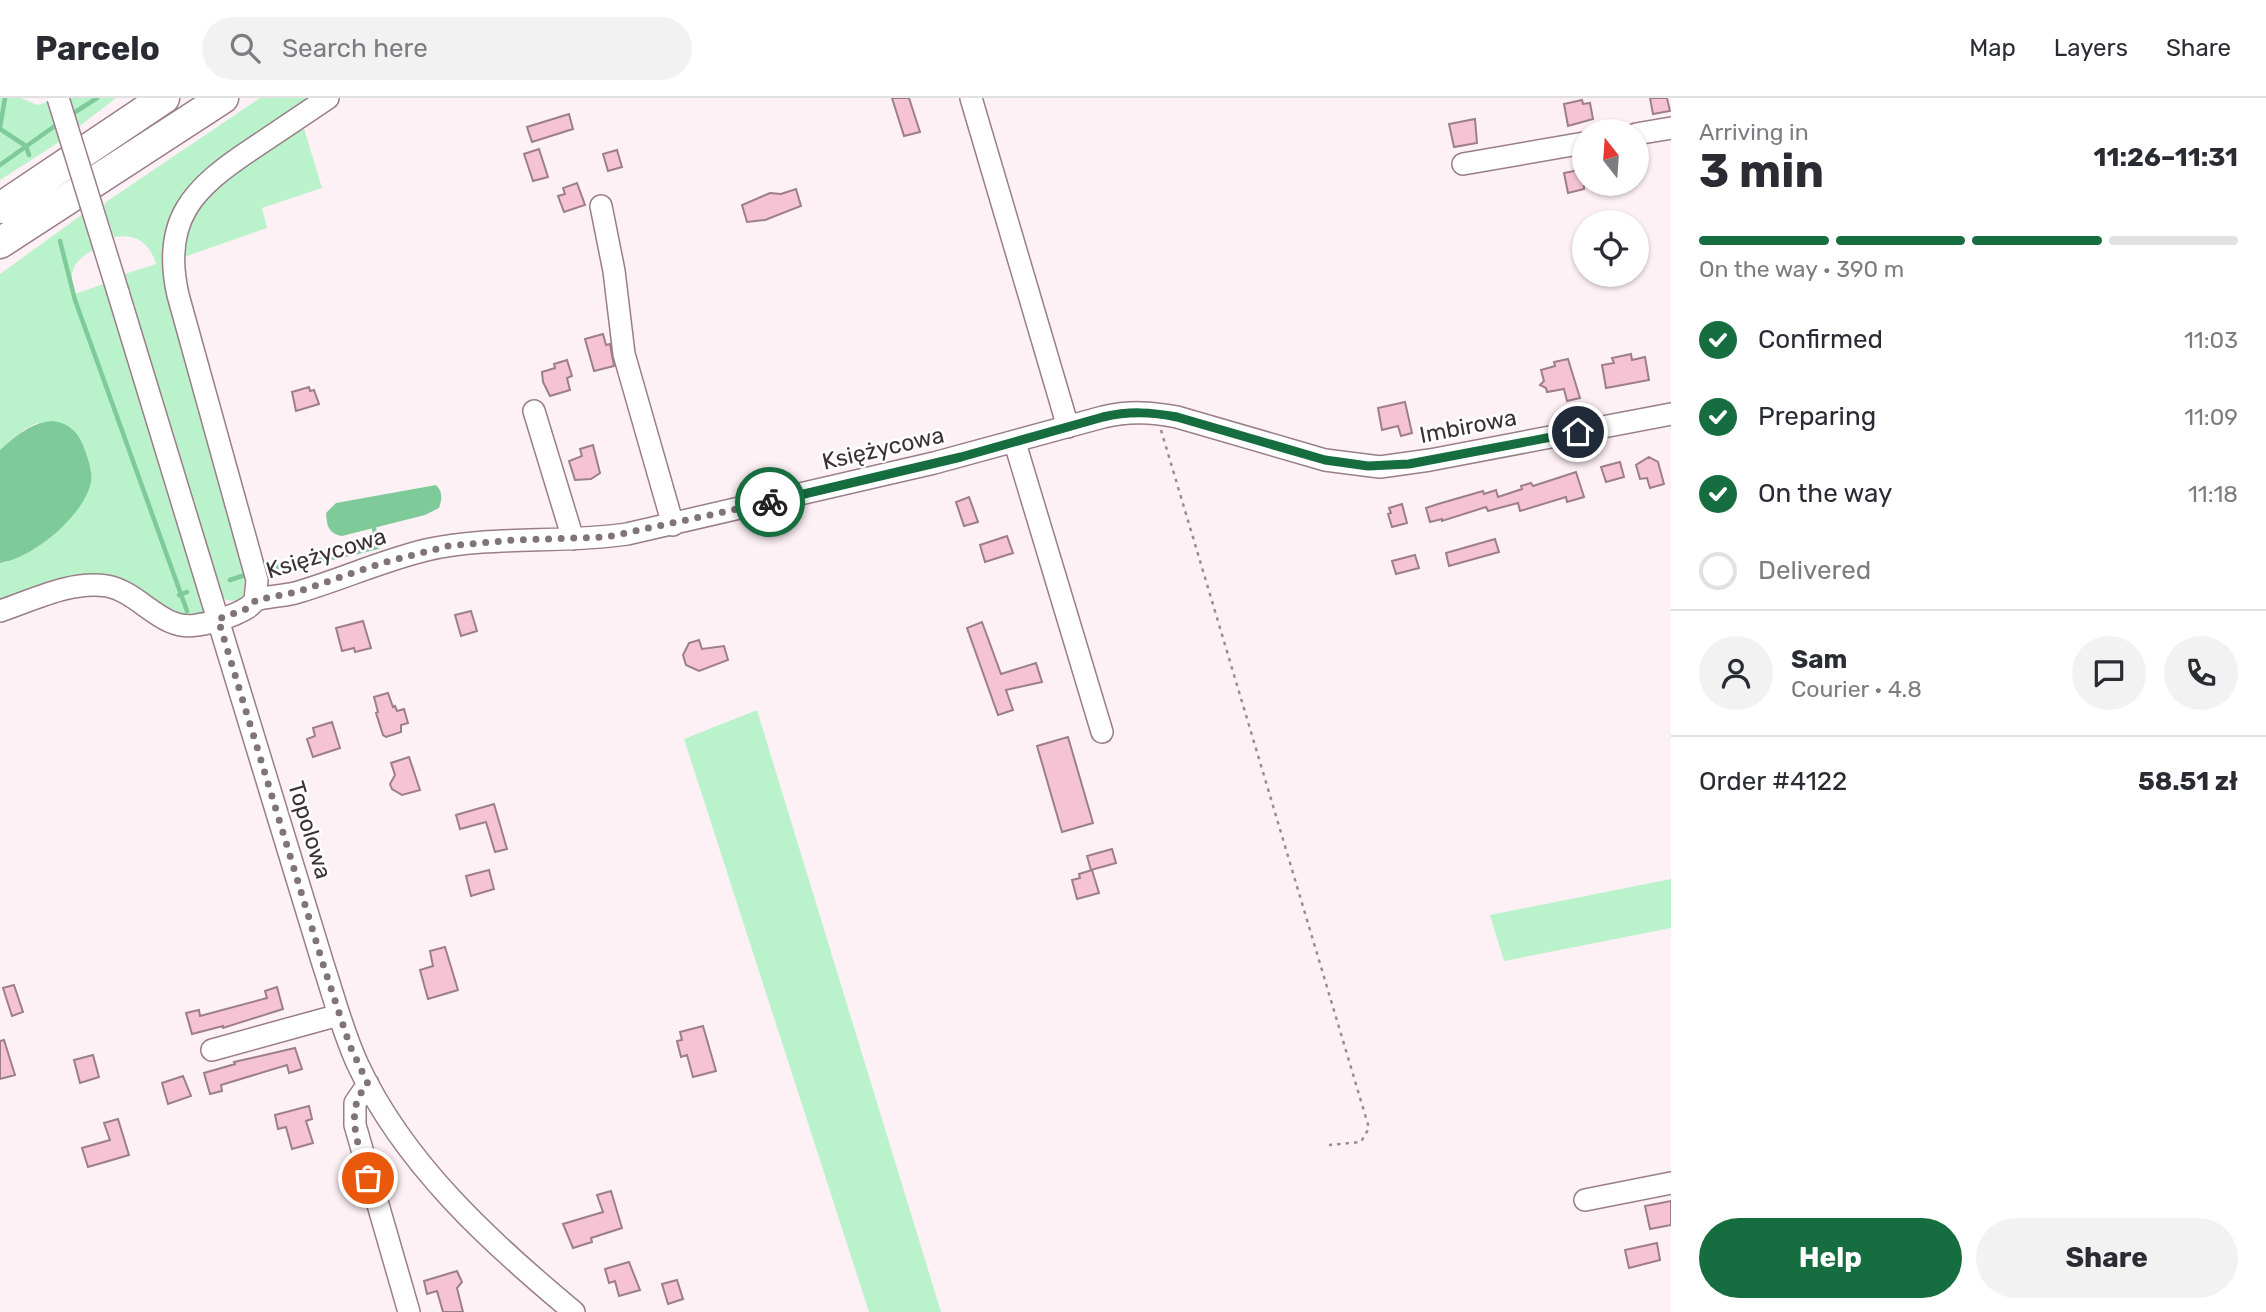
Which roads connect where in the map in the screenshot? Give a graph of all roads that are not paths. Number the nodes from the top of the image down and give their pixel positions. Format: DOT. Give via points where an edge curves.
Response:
graph roads {
  1 [pos="58,98"];
  2 [pos="164,98"];
  3 [pos="223,98"];
  4 [pos="328,98"];
  5 [pos="971,98"];
  6 [pos="1671,128"];
  7 [pos="1649,132"];
  8 [pos="1572,145"];
  9 [pos="1463,164"];
  10 [pos="601,206"];
  11 [pos="0,208"];
  12 [pos="0,243"];
  13 [pos="534,411"];
  14 [pos="1671,414"];
  15 [pos="1068,427"];
  16 [pos="1015,443"];
  17 [pos="1356,466"];
  18 [pos="673,525"];
  19 [pos="573,539"];
  20 [pos="256,600"];
  21 [pos="0,611"];
  22 [pos="218,619"];
  23 [pos="1102,732"];
  24 [pos="339,1015"];
  25 [pos="212,1050"];
  26 [pos="368,1084"];
  27 [pos="1671,1183"];
  28 [pos="1585,1200"];
  29 [pos="409,1312"];
  30 [pos="574,1312"];
  1 -- 22 [label="street, Topolowa, bridge"];
  2 -- 11 [label="highway"];
  3 -- 12 [label="highway"];
  4 -- 20 [label="street" via="202,186 182,216 173,245 178,295 257,580"];
  5 -- 15 [label="street"];
  6 -- 7 [label="street"];
  8 -- 9 [label="street"];
  10 -- 18 [label="street" via="624,354"];
  13 -- 19 [label="street"];
  14 -- 17 [label="street, Imbirowa" via="1409,464"];
  15 -- 16 [label="street, Księżycowa"];
  15 -- 17 [label="street, Księżycowa" via="1117,414 1160,414"];
  16 -- 18 [label="street, Księżycowa"];
  16 -- 23 [label="street"];
  18 -- 19 [label="street, Księżycowa"];
  19 -- 20 [label="street, Księżycowa" via="448,546"];
  20 -- 22 [label="street, Księżycowa" via="249,608"];
  21 -- 22 [label="street, Księżycowa" via="67,589 98,585 130,595 179,625"];
  22 -- 24 [label="street, Topolowa"];
  24 -- 25 [label="street"];
  24 -- 26 [label="street, Topolowa"];
  26 -- 29 [label="street" via="355,1103 355,1125"];
  26 -- 30 [label="street, Topolowa" via="396,1130 452,1199 504,1253"];
  27 -- 28 [label="street"];
}
